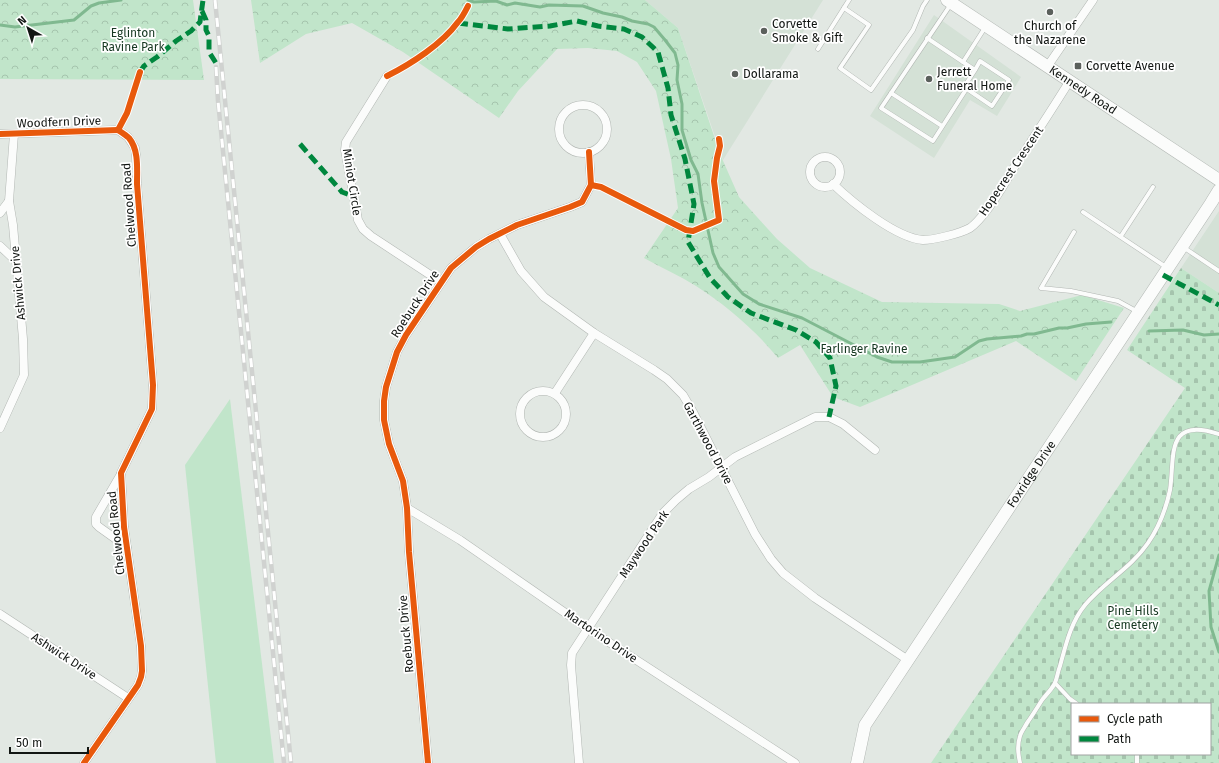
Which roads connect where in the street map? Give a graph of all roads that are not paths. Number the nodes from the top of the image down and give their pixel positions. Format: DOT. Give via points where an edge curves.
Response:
graph roads {
  1 [pos="849,0"];
  2 [pos="927,0"];
  3 [pos="1093,0"];
  4 [pos="954,2"];
  5 [pos="844,8"];
  6 [pos="986,26"];
  7 [pos="927,38"];
  8 [pos="818,49"];
  9 [pos="963,62"];
  10 [pos="1048,67"];
  11 [pos="975,70"];
  12 [pos="387,76"];
  13 [pos="1069,82"];
  14 [pos="967,88"];
  15 [pos="891,92"];
  16 [pos="942,126"];
  17 [pos="118,130"];
  18 [pos="0,134"];
  19 [pos="14,134"];
  20 [pos="588,152"];
  21 [pos="1219,180"];
  22 [pos="833,184"];
  23 [pos="1153,187"];
  24 [pos="1219,190"];
  25 [pos="9,201"];
  26 [pos="1083,212"];
  27 [pos="0,213"];
  28 [pos="1074,232"];
  29 [pos="500,234"];
  30 [pos="1121,236"];
  31 [pos="0,246"];
  32 [pos="1182,246"];
  33 [pos="16,261"];
  34 [pos="1168,268"];
  35 [pos="1219,271"];
  36 [pos="441,282"];
  37 [pos="1138,312"];
  38 [pos="594,333"];
  39 [pos="554,393"];
  40 [pos="0,428"];
  41 [pos="1219,434"];
  42 [pos="875,450"];
  43 [pos="722,468"];
  44 [pos="121,473"];
  45 [pos="407,508"];
  46 [pos="127,547"];
  47 [pos="0,614"];
  48 [pos="587,628"];
  49 [pos="908,660"];
  50 [pos="1055,683"];
  51 [pos="128,698"];
  52 [pos="1076,703"];
  53 [pos="84,763"];
  54 [pos="428,763"];
  55 [pos="579,763"];
  56 [pos="795,763"];
  57 [pos="857,763"];
  58 [pos="1020,763"];
  1 -- 5 [label="lane"];
  2 -- 5 [label="lane" via="913,30 872,90 840,68 869,24"];
  3 -- 10 [label="street"];
  4 -- 6 [label="street, Kennedy Road"];
  4 -- 7 [label="lane"];
  5 -- 8 [label="lane"];
  6 -- 9 [label="lane"];
  6 -- 10 [label="street, Kennedy Road"];
  7 -- 9 [label="lane"];
  7 -- 15 [label="lane"];
  9 -- 11 [label="lane"];
  10 -- 13 [label="street, Kennedy Road"];
  11 -- 14 [label="lane" via="964,86"];
  11 -- 14 [label="lane" via="980,61 1009,80 992,106"];
  12 -- 36 [label="street, Miniot Circle" via="346,142 345,150 358,220 371,236"];
  13 -- 21 [label="street, Kennedy Road"];
  13 -- 22 [label="street, Hopecrest Crescent" via="997,195 970,228 957,234 932,240 910,237 864,211"];
  14 -- 16 [label="lane"];
  15 -- 16 [label="lane"];
  15 -- 16 [label="lane" via="881,108 933,141"];
  17 -- 19 [label="street, Woodfern Drive"];
  17 -- 44 [label="street, Chelwood Road" via="128,137 136,154 154,386 152,409"];
  18 -- 19 [label="street, Woodfern Drive"];
  19 -- 25 [label="street, Ashwick Drive"];
  20 -- 20 [label="street" via="602,144 606,136 606,120 598,111 587,106 579,106 566,113 559,126 560,134 567,147 581,153"];
  20 -- 29 [label="street, Roebuck Drive" via="591,185 582,202 517,225"];
  23 -- 30 [label="lane"];
  24 -- 32 [label="street, Foxridge Drive"];
  25 -- 27 [label="street"];
  25 -- 33 [label="street, Ashwick Drive"];
  26 -- 30 [label="lane"];
  28 -- 37 [label="lane" via="1041,288 1071,291 1118,301"];
  29 -- 36 [label="street, Roebuck Drive" via="476,247 451,268"];
  29 -- 38 [label="street, Garthwood Drive" via="521,271 544,297"];
  30 -- 34 [label="lane"];
  31 -- 33 [label="street"];
  32 -- 34 [label="street, Foxridge Drive"];
  32 -- 35 [label="lane"];
  33 -- 40 [label="street, Ashwick Drive" via="24,375"];
  34 -- 37 [label="street, Foxridge Drive"];
  36 -- 45 [label="street, Roebuck Drive" via="397,352 386,387 384,420 389,444 403,481"];
  37 -- 49 [label="street, Foxridge Drive"];
  38 -- 39 [label="street"];
  38 -- 43 [label="street, Garthwood Drive" via="667,379 683,395"];
  39 -- 39 [label="street" via="539,391 532,394 522,405 521,420 530,433 544,437 558,431 562,426 566,412 564,404"];
  41 -- 50 [label="lane" via="1198,429 1186,432 1178,439 1172,453 1167,503 1155,531 1134,560 1100,590 1077,615"];
  42 -- 43 [label="street, Maywood Park" via="843,424 829,418 815,417 735,457"];
  43 -- 48 [label="street, Maywood Park" via="676,500 663,514"];
  43 -- 49 [label="street, Garthwood Drive" via="755,534 783,573 815,598"];
  44 -- 46 [label="street, Chelwood Road"];
  44 -- 46 [label="street, Chelwood Road" via="96,517 96,524"];
  45 -- 48 [label="street, Martorino Drive" via="460,540"];
  45 -- 54 [label="street, Roebuck Drive"];
  46 -- 51 [label="street, Chelwood Road" via="141,646 142,671 138,685"];
  47 -- 51 [label="street, Ashwick Drive"];
  48 -- 55 [label="street, Maywood Park" via="572,653 571,666"];
  48 -- 56 [label="street, Martorino Drive"];
  49 -- 57 [label="street, Foxridge Drive" via="865,725"];
  50 -- 52 [label="lane"];
  50 -- 58 [label="lane" via="1020,734 1017,749"];
  51 -- 53 [label="street, Chelwood Road"];
}
